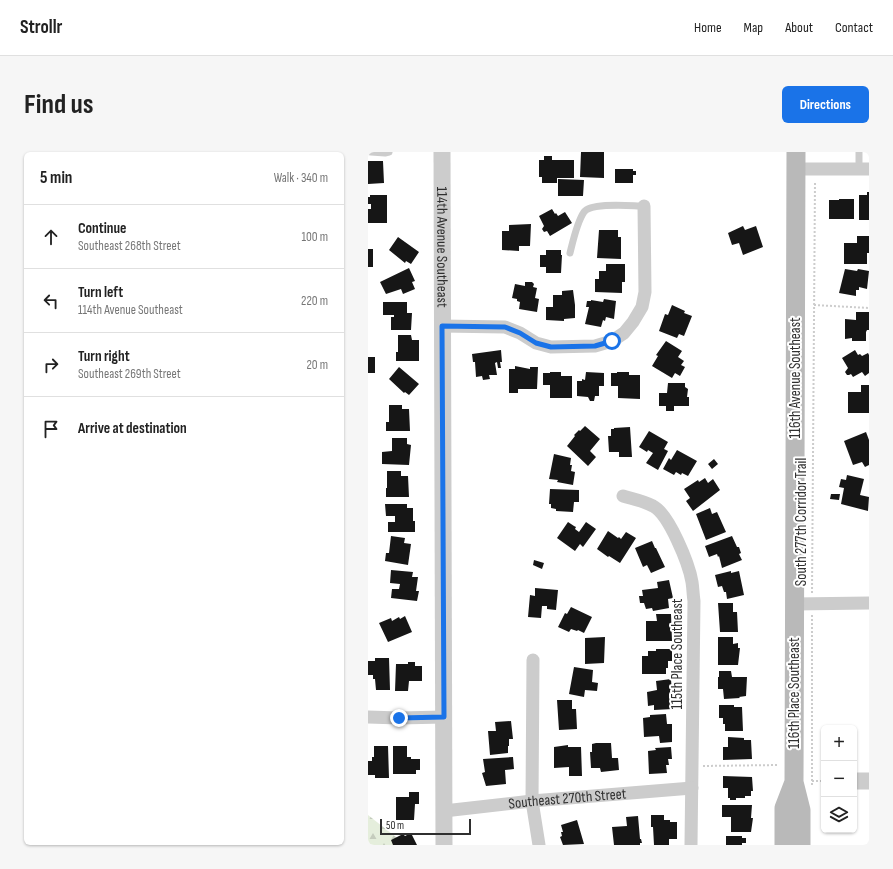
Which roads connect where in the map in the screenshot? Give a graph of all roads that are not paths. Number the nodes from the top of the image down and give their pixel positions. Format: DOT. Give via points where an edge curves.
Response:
graph roads {
  1 [pos="371,152"];
  2 [pos="389,152"];
  3 [pos="442,152"];
  4 [pos="858,152"];
  5 [pos="795,160"];
  6 [pos="864,169"];
  7 [pos="644,206"];
  8 [pos="570,253"];
  9 [pos="442,326"];
  10 [pos="623,496"];
  11 [pos="869,603"];
  12 [pos="803,604"];
  13 [pos="533,660"];
  14 [pos="368,717"];
  15 [pos="444,717"];
  16 [pos="800,776"];
  17 [pos="857,781"];
  18 [pos="869,781"];
  19 [pos="692,788"];
  20 [pos="532,802"];
  21 [pos="444,811"];
  22 [pos="444,845"];
  23 [pos="539,845"];
  24 [pos="691,845"];
  25 [pos="784,845"];
  26 [pos="801,845"];
  1 -- 2 [label="lane"];
  3 -- 9 [label="street, 114th Avenue Southeast"];
  4 -- 6 [label="lane"];
  5 -- 6 [label="street" via="815,169"];
  5 -- 12 [label="main road, 116th Avenue Southeast"];
  7 -- 8 [label="lane" via="590,207 584,212"];
  7 -- 9 [label="street" via="645,292 642,307 624,333 612,341 595,346 551,347 502,327"];
  9 -- 15 [label="street, 114th Avenue Southeast"];
  10 -- 19 [label="street, 115th Place Southeast" via="653,506 662,513 687,564 692,582"];
  11 -- 12 [label="street"];
  12 -- 16 [label="main road, 116th Place Southeast"];
  13 -- 20 [label="street"];
  14 -- 15 [label="street"];
  15 -- 21 [label="street, 114th Avenue Southeast"];
  16 -- 25 [label="main road, 116th Place Southeast" via="784,808"];
  16 -- 26 [label="main road, 116th Place Southeast"];
  17 -- 18 [label="street"];
  19 -- 20 [label="street, Southeast 270th Street"];
  19 -- 24 [label="street, 115th Place Southeast"];
  20 -- 21 [label="street, Southeast 270th Street"];
  20 -- 23 [label="street"];
  21 -- 22 [label="street, 114th Avenue Southeast"];
}
